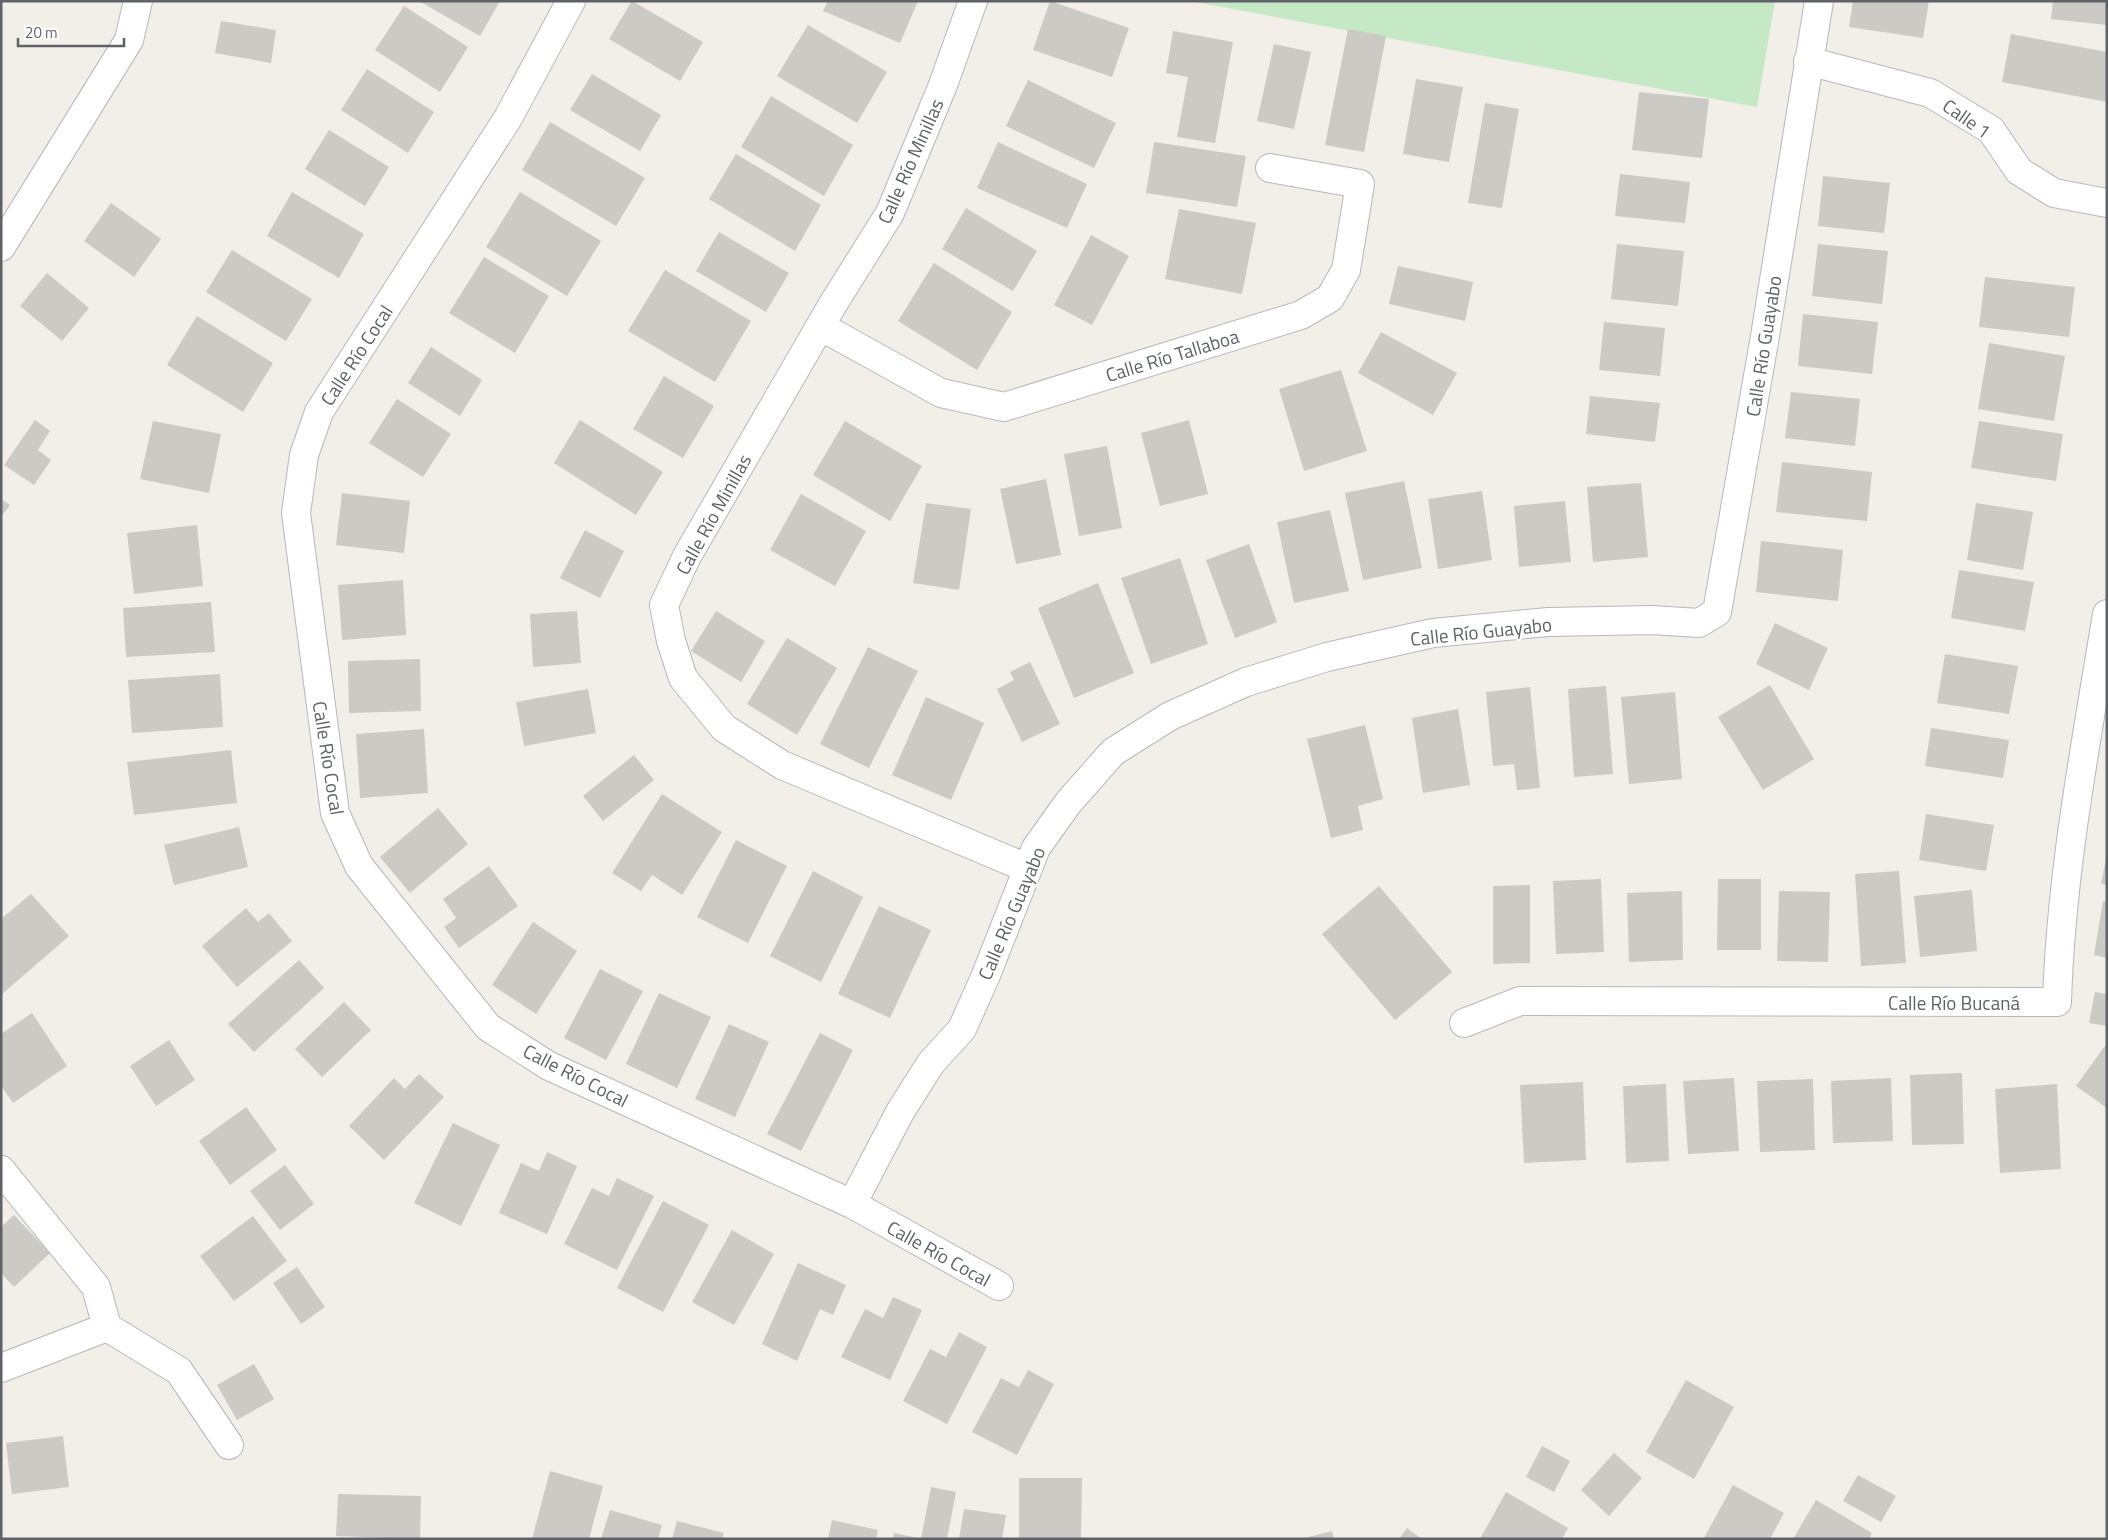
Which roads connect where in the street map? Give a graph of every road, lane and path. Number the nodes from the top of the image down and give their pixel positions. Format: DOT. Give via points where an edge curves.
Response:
graph roads {
  1 [pos="138,1"];
  2 [pos="571,1"];
  3 [pos="973,1"];
  4 [pos="1819,1"];
  5 [pos="1808,61"];
  6 [pos="1270,168"];
  7 [pos="2107,204"];
  8 [pos="1,247"];
  9 [pos="820,326"];
  10 [pos="2107,614"];
  11 [pos="1027,868"];
  12 [pos="1464,1023"];
  13 [pos="1,1170"];
  14 [pos="852,1204"];
  15 [pos="999,1286"];
  16 [pos="106,1327"];
  17 [pos="1,1368"];
  18 [pos="229,1445"];
  1 -- 8 [label="street" via="129,40"];
  2 -- 14 [label="street, Calle Río Cocal" via="508,118 319,412 304,455 296,513 334,813 359,866 488,1027 549,1066"];
  3 -- 9 [label="street, Calle Río Minillas" via="943,85 890,213"];
  4 -- 5 [label="street, Calle Río Guayabo"];
  5 -- 7 [label="street, Calle 1" via="1930,93 1990,130 2019,171 2054,193"];
  5 -- 11 [label="street, Calle Río Guayabo" via="1717,612 1699,623 1652,620 1548,622 1433,633 1327,657 1246,682 1170,716 1114,752 1068,802 1036,848"];
  6 -- 9 [label="street, Calle Río Tallaboa" via="1360,184 1346,270 1330,298 1301,315 1004,407 941,393"];
  9 -- 11 [label="street, Calle Río Minillas" via="687,556 664,606 683,678 724,728 782,764"];
  10 -- 12 [label="street, Calle Río Bucaná" via="2077,797 2058,949 2057,1002 1520,1001"];
  11 -- 14 [label="street, Calle Río Guayabo" via="962,1029 932,1063 900,1112"];
  13 -- 16 [label="street" via="96,1287"];
  14 -- 15 [label="street, Calle Río Cocal"];
  16 -- 17 [label="street"];
  16 -- 18 [label="street" via="179,1371"];
}
